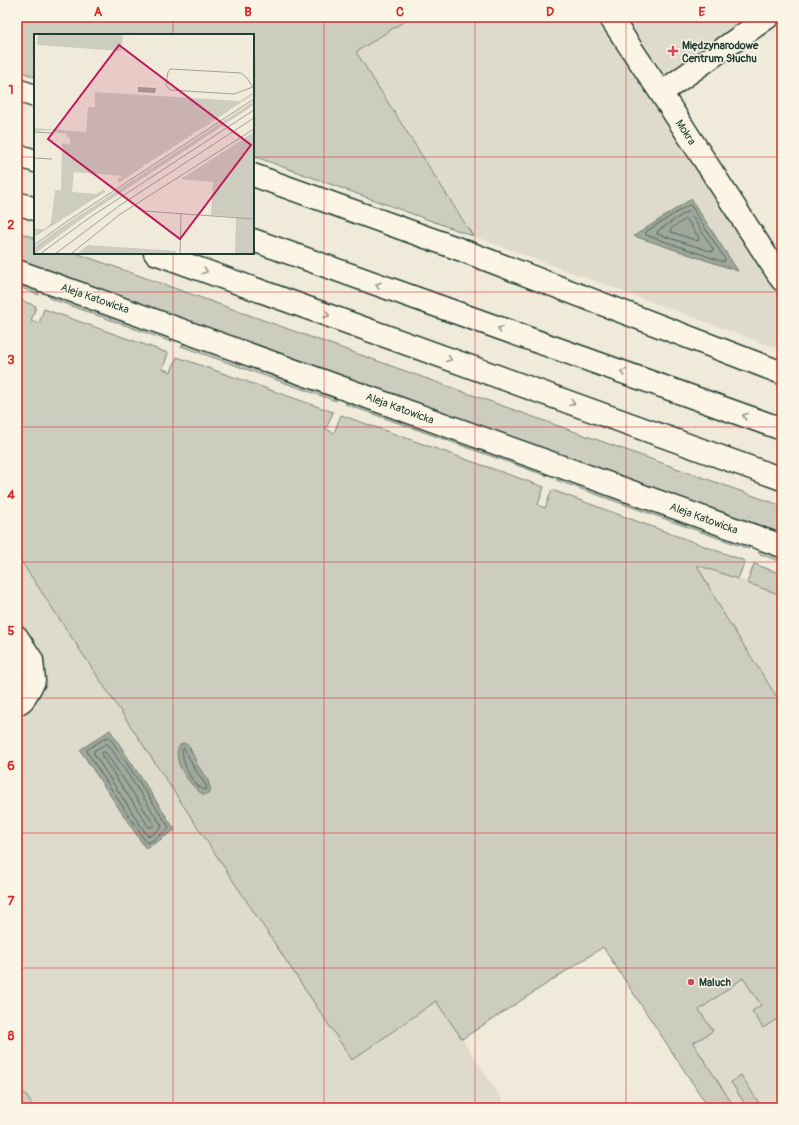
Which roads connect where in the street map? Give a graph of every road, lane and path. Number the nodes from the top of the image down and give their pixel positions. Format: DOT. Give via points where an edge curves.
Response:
graph roads {
  1 [pos="610,17"];
  2 [pos="768,17"];
  3 [pos="17,90"];
  4 [pos="661,93"];
  5 [pos="34,96"];
  6 [pos="17,155"];
  7 [pos="34,161"];
  8 [pos="254,175"];
  9 [pos="17,203"];
  10 [pos="34,209"];
  11 [pos="254,240"];
  12 [pos="158,254"];
  13 [pos="17,271"];
  14 [pos="782,280"];
  15 [pos="782,373"];
  16 [pos="782,429"];
  17 [pos="782,479"];
  18 [pos="782,546"];
  19 [pos="17,637"];
  20 [pos="17,704"];
  1 -- 4 [label="main road, Mokra"];
  2 -- 4 [label="main road"];
  3 -- 5 [label="main road"];
  4 -- 14 [label="main road, Mokra"];
  6 -- 7 [label="main road"];
  8 -- 15 [label="main road" via="459,249"];
  9 -- 10 [label="main road"];
  16 -- 11 [label="main road, one-way"];
  12 -- 17 [label="main road, one-way"];
  13 -- 18 [label="main road, Aleja Katowicka"];
  19 -- 20 [label="main road" via="32,660 34,681"];
}
